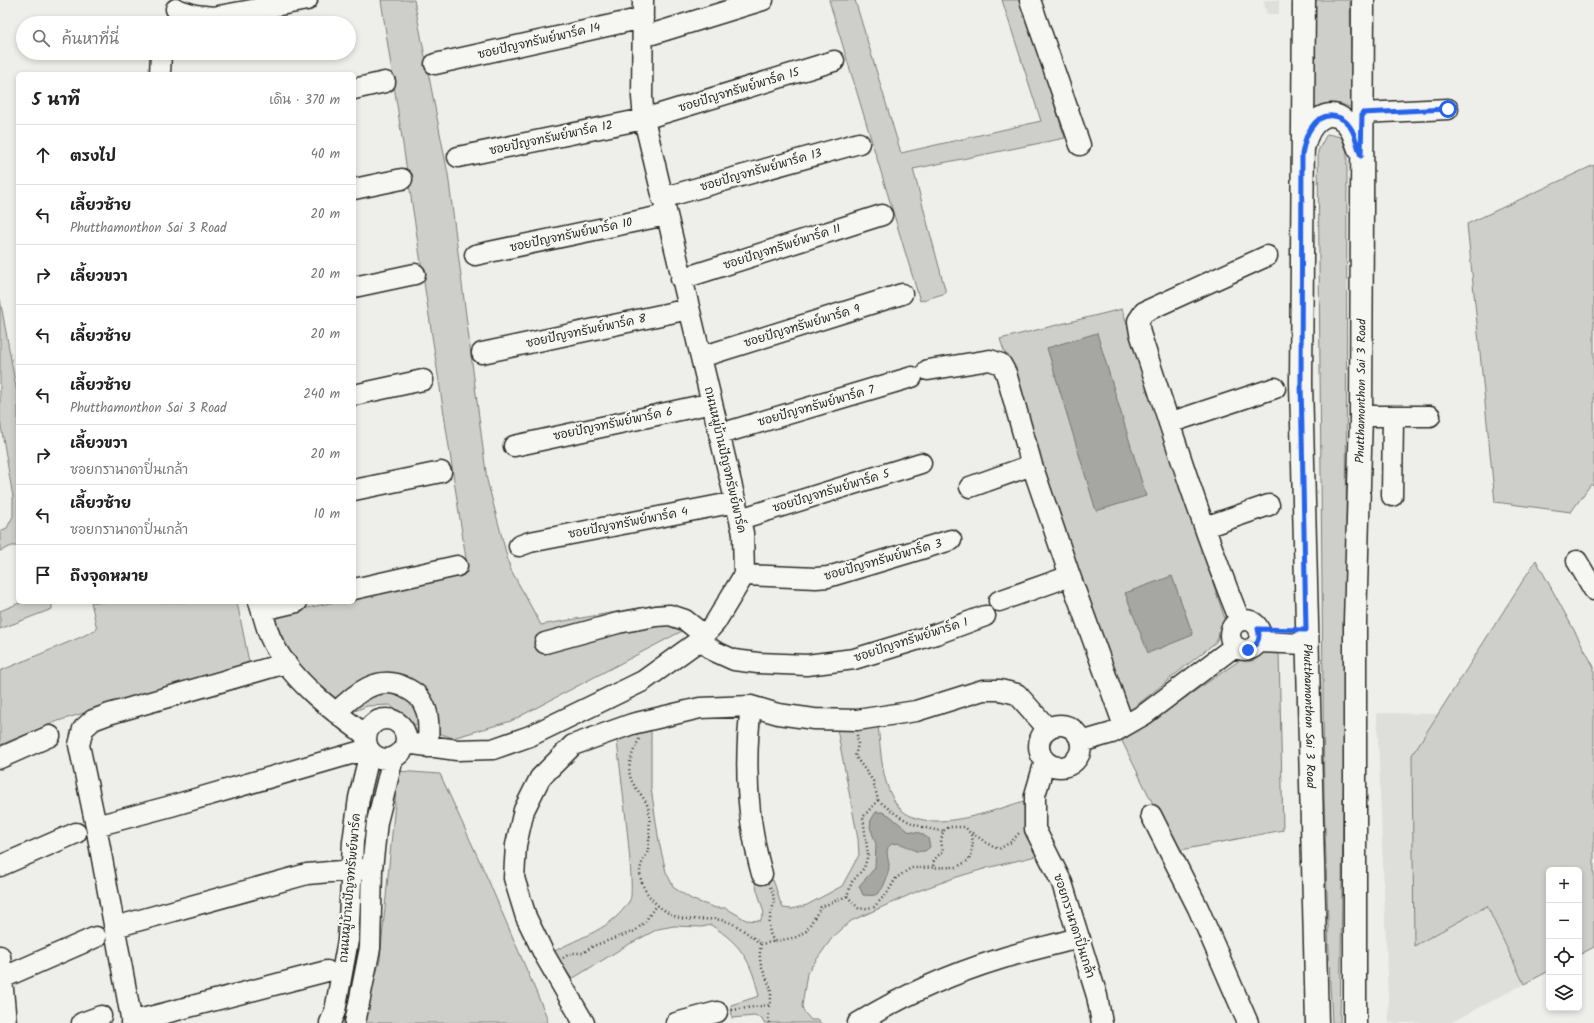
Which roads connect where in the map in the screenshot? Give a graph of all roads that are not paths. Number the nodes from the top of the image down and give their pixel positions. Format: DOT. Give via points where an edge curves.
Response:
graph roads {
  1 [pos="307,0"];
  2 [pos="763,0"];
  3 [pos="1030,0"];
  4 [pos="1304,0"];
  5 [pos="1363,0"];
  6 [pos="176,11"];
  7 [pos="204,16"];
  8 [pos="219,16"];
  9 [pos="643,18"];
  10 [pos="161,60"];
  11 [pos="834,62"];
  12 [pos="435,64"];
  13 [pos="160,72"];
  14 [pos="385,82"];
  15 [pos="356,89"];
  16 [pos="1448,109"];
  17 [pos="1362,113"];
  18 [pos="644,118"];
  19 [pos="860,143"];
  20 [pos="1080,145"];
  21 [pos="1302,154"];
  22 [pos="1361,156"];
  23 [pos="458,157"];
  24 [pos="402,179"];
  25 [pos="356,189"];
  26 [pos="664,206"];
  27 [pos="882,215"];
  28 [pos="475,255"];
  29 [pos="1266,256"];
  30 [pos="415,274"];
  31 [pos="681,279"];
  32 [pos="356,287"];
  33 [pos="902,294"];
  34 [pos="689,309"];
  35 [pos="482,353"];
  36 [pos="701,357"];
  37 [pos="423,380"];
  38 [pos="1275,388"];
  39 [pos="356,396"];
  40 [pos="712,403"];
  41 [pos="1361,416"];
  42 [pos="1393,416"];
  43 [pos="1430,416"];
  44 [pos="1169,423"];
  45 [pos="720,434"];
  46 [pos="514,446"];
  47 [pos="921,463"];
  48 [pos="1032,465"];
  49 [pos="441,472"];
  50 [pos="970,487"];
  51 [pos="356,490"];
  52 [pos="1392,496"];
  53 [pos="1269,505"];
  54 [pos="738,510"];
  55 [pos="1205,527"];
  56 [pos="951,540"];
  57 [pos="520,546"];
  58 [pos="1577,561"];
  59 [pos="457,566"];
  60 [pos="744,575"];
  61 [pos="1070,576"];
  62 [pos="356,589"];
  63 [pos="1594,590"];
  64 [pos="999,601"];
  65 [pos="278,604"];
  66 [pos="260,606"];
  67 [pos="985,616"];
  68 [pos="1240,621"];
  69 [pos="1258,636"];
  70 [pos="702,637"];
  71 [pos="1306,637"];
  72 [pos="545,643"];
  73 [pos="1235,646"];
  74 [pos="286,663"];
  75 [pos="751,706"];
  76 [pos="336,713"];
  77 [pos="1124,726"];
  78 [pos="1048,729"];
  79 [pos="50,736"];
  80 [pos="1081,742"];
  81 [pos="406,743"];
  82 [pos="368,746"];
  83 [pos="428,747"];
  84 [pos="0,758"];
  85 [pos="392,758"];
  86 [pos="1045,761"];
  87 [pos="1151,815"];
  88 [pos="96,826"];
  89 [pos="76,833"];
  90 [pos="0,866"];
  91 [pos="762,874"];
  92 [pos="350,878"];
  93 [pos="372,878"];
  94 [pos="115,927"];
  95 [pos="96,937"];
  96 [pos="1080,939"];
  97 [pos="0,956"];
  98 [pos="327,972"];
  99 [pos="1,978"];
  100 [pos="717,1012"];
  101 [pos="102,1016"];
  102 [pos="131,1022"];
  103 [pos="6,1023"];
  104 [pos="82,1023"];
  105 [pos="330,1023"];
  106 [pos="355,1023"];
  107 [pos="584,1023"];
  108 [pos="676,1023"];
  109 [pos="858,1023"];
  110 [pos="1102,1023"];
  111 [pos="1248,1023"];
  112 [pos="1317,1023"];
  113 [pos="1355,1023"];
  1 -- 8 [label="street"];
  2 -- 9 [label="street, ซอยปัญจทรัพย์พาร์ค 14"];
  3 -- 20 [label="street"];
  4 -- 21 [label="main road, Phutthamonthon Sai 3 Road"];
  5 -- 17 [label="main road, Phutthamonthon Sai 3 Road"];
  6 -- 7 [label="street"];
  9 -- 12 [label="street, ซอยปัญจทรัพย์พาร์ค 14"];
  9 -- 18 [label="street, ถนนหมู่บ้านปัญจทรัพย์พาร์ค"];
  10 -- 13 [label="street"];
  11 -- 18 [label="street, ซอยปัญจทรัพย์พาร์ค 15"];
  14 -- 15 [label="street"];
  16 -- 17 [label="street"];
  17 -- 22 [label="main road, Phutthamonthon Sai 3 Road"];
  18 -- 23 [label="street, ซอยปัญจทรัพย์พาร์ค 12"];
  18 -- 26 [label="street, ถนนหมู่บ้านปัญจทรัพย์พาร์ค"];
  19 -- 26 [label="street, ซอยปัญจทรัพย์พาร์ค 13"];
  21 -- 22 [label="main road" via="1305,138 1319,119 1326,115 1338,116 1346,122 1353,131"];
  21 -- 71 [label="main road, Phutthamonthon Sai 3 Road" via="1301,383"];
  22 -- 41 [label="main road, Phutthamonthon Sai 3 Road"];
  24 -- 25 [label="street"];
  26 -- 28 [label="street, ซอยปัญจทรัพย์พาร์ค 10"];
  26 -- 31 [label="street, ถนนหมู่บ้านปัญจทรัพย์พาร์ค"];
  27 -- 31 [label="street, ซอยปัญจทรัพย์พาร์ค 11"];
  29 -- 44 [label="street" via="1144,312 1138,321"];
  30 -- 32 [label="street"];
  31 -- 34 [label="street, ถนนหมู่บ้านปัญจทรัพย์พาร์ค"];
  33 -- 36 [label="street, ซอยปัญจทรัพย์พาร์ค 9"];
  34 -- 35 [label="street, ซอยปัญจทรัพย์พาร์ค 8"];
  34 -- 36 [label="street, ถนนหมู่บ้านปัญจทรัพย์พาร์ค"];
  36 -- 40 [label="street, ถนนหมู่บ้านปัญจทรัพย์พาร์ค"];
  37 -- 39 [label="street"];
  38 -- 44 [label="street"];
  40 -- 45 [label="street, ถนนหมู่บ้านปัญจทรัพย์พาร์ค"];
  40 -- 46 [label="street, ซอยปัญจทรัพย์พาร์ค 6"];
  41 -- 42 [label="street"];
  41 -- 113 [label="main road, Phutthamonthon Sai 3 Road" via="1355,622"];
  42 -- 43 [label="street"];
  42 -- 52 [label="street"];
  44 -- 55 [label="street"];
  45 -- 48 [label="street, ซอยปัญจทรัพย์พาร์ค 7" via="920,374 990,360 1001,364 1006,373"];
  45 -- 54 [label="street, ถนนหมู่บ้านปัญจทรัพย์พาร์ค"];
  47 -- 54 [label="street, ซอยปัญจทรัพย์พาร์ค 5"];
  48 -- 50 [label="street"];
  48 -- 61 [label="street"];
  49 -- 51 [label="street"];
  53 -- 55 [label="street"];
  54 -- 57 [label="street, ซอยปัญจทรัพย์พาร์ค 4" via="530,542"];
  54 -- 60 [label="street, ถนนหมู่บ้านปัญจทรัพย์พาร์ค" via="743,533"];
  55 -- 68 [label="street"];
  56 -- 60 [label="street, ซอยปัญจทรัพย์พาร์ค 3" via="828,577"];
  58 -- 63 [label="street"];
  59 -- 62 [label="street"];
  60 -- 70 [label="street" via="715,623"];
  61 -- 64 [label="street"];
  61 -- 77 [label="street"];
  65 -- 66 [label="street"];
  66 -- 74 [label="street" via="271,638"];
  67 -- 70 [label="street, ซอยปัญจทรัพย์พาร์ค 1" via="854,659 807,665 734,660 714,651"];
  68 -- 69 [label="street" via="1254,624"];
  68 -- 73 [label="street" via="1230,632 1230,638"];
  69 -- 71 [label="street"];
  69 -- 73 [label="street" via="1254,647 1248,650 1241,650"];
  70 -- 72 [label="street, ซอยปัญจทรัพย์พาร์ค 1" via="685,620 670,615 618,623"];
  70 -- 83 [label="street" via="643,681 530,736 493,748 457,750"];
  71 -- 112 [label="main road, Phutthamonthon Sai 3 Road"];
  73 -- 77 [label="street" via="1145,714"];
  74 -- 76 [label="street" via="295,676"];
  74 -- 88 [label="street" via="93,720 83,729 79,745"];
  75 -- 78 [label="street" via="778,714 814,719 857,720 916,711 983,690 1000,690 1017,694"];
  75 -- 91 [label="street" via="747,737 749,806"];
  75 -- 107 [label="street" via="700,708 642,721 573,745 540,778 524,810 516,845 514,878 526,917"];
  76 -- 82 [label="street"];
  76 -- 83 [label="street" via="366,688 385,682 399,684 418,694 427,710"];
  77 -- 80 [label="street" via="1112,733"];
  78 -- 80 [label="street" via="1055,726 1071,728"];
  78 -- 86 [label="street" via="1039,744 1040,753"];
  79 -- 84 [label="street"];
  80 -- 86 [label="street" via="1079,755 1070,765 1057,767"];
  81 -- 82 [label="street, ถนนหมู่บ้านปัญจทรัพย์พาร์ค" via="404,729 393,720 386,719 373,723 368,729"];
  81 -- 83 [label="street"];
  81 -- 85 [label="street" via="399,755"];
  82 -- 85 [label="street" via="381,758"];
  82 -- 88 [label="street"];
  82 -- 92 [label="street, ถนนหมู่บ้านปัญจทรัพย์พาร์ค"];
  85 -- 93 [label="street, ถนนหมู่บ้านปัญจทรัพย์พาร์ค" via="377,822"];
  86 -- 96 [label="street, ซอยกรานาดาปิ่นเกล้า" via="1035,795 1035,828 1062,883"];
  87 -- 111 [label="street" via="1198,908"];
  88 -- 94 [label="street"];
  89 -- 90 [label="street"];
  92 -- 93 [label="street"];
  92 -- 94 [label="street" via="307,874"];
  92 -- 105 [label="street, ถนนหมู่บ้านปัญจทรัพย์พาร์ค" via="348,940 335,1012"];
  93 -- 106 [label="street, ถนนหมู่บ้านปัญจทรัพย์พาร์ค" via="370,948"];
  94 -- 102 [label="street"];
  95 -- 99 [label="street"];
  96 -- 109 [label="street" via="1000,959 934,983"];
  96 -- 110 [label="street, ซอยกรานาดาปิ่นเกล้า" via="1097,996"];
  97 -- 99 [label="street"];
  98 -- 102 [label="street"];
  99 -- 103 [label="street"];
  100 -- 108 [label="street"];
  101 -- 104 [label="street"];
}
